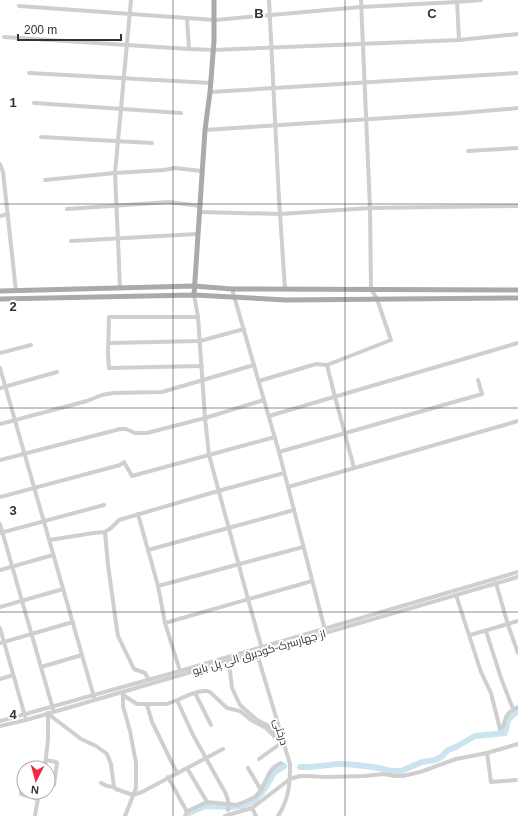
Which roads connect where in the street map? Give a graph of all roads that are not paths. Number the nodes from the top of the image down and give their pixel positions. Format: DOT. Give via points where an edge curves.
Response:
graph roads {
  1 [pos="131,0"];
  2 [pos="214,0"];
  3 [pos="269,0"];
  4 [pos="361,0"];
  5 [pos="481,0"];
  6 [pos="457,1"];
  7 [pos="19,6"];
  8 [pos="361,7"];
  9 [pos="130,14"];
  10 [pos="270,15"];
  11 [pos="187,18"];
  12 [pos="214,20"];
  13 [pos="518,34"];
  14 [pos="4,38"];
  15 [pos="459,40"];
  16 [pos="127,44"];
  17 [pos="362,44"];
  18 [pos="271,48"];
  19 [pos="189,50"];
  20 [pos="213,50"];
  21 [pos="29,73"];
  22 [pos="518,73"];
  23 [pos="124,78"];
  24 [pos="364,82"];
  25 [pos="210,83"];
  26 [pos="273,88"];
  27 [pos="210,92"];
  28 [pos="34,103"];
  29 [pos="518,108"];
  30 [pos="120,109"];
  31 [pos="180,113"];
  32 [pos="366,119"];
  33 [pos="275,125"];
  34 [pos="205,130"];
  35 [pos="41,137"];
  36 [pos="118,141"];
  37 [pos="152,143"];
  38 [pos="518,148"];
  39 [pos="468,151"];
  40 [pos="0,164"];
  41 [pos="202,171"];
  42 [pos="115,173"];
  43 [pos="45,180"];
  44 [pos="5,188"];
  45 [pos="0,190"];
  46 [pos="117,206"];
  47 [pos="200,206"];
  48 [pos="518,206"];
  49 [pos="370,208"];
  50 [pos="68,209"];
  51 [pos="200,212"];
  52 [pos="8,214"];
  53 [pos="280,214"];
  54 [pos="0,216"];
  55 [pos="198,234"];
  56 [pos="118,238"];
  57 [pos="71,241"];
  58 [pos="194,286"];
  59 [pos="120,287"];
  60 [pos="232,289"];
  61 [pos="285,289"];
  62 [pos="371,289"];
  63 [pos="518,290"];
  64 [pos="0,291"];
  65 [pos="16,291"];
  66 [pos="194,295"];
  67 [pos="235,297"];
  68 [pos="518,298"];
  69 [pos="0,299"];
  70 [pos="377,299"];
  71 [pos="198,317"];
  72 [pos="244,329"];
  73 [pos="200,341"];
  74 [pos="109,342"];
  75 [pos="518,343"];
  76 [pos="30,345"];
  77 [pos="0,353"];
  78 [pos="254,365"];
  79 [pos="327,365"];
  80 [pos="202,366"];
  81 [pos="0,368"];
  82 [pos="57,372"];
  83 [pos="203,380"];
  84 [pos="478,380"];
  85 [pos="259,381"];
  86 [pos="5,386"];
  87 [pos="0,388"];
  88 [pos="335,397"];
  89 [pos="264,400"];
  90 [pos="269,416"];
  91 [pos="205,418"];
  92 [pos="15,420"];
  93 [pos="518,421"];
  94 [pos="0,424"];
  95 [pos="345,433"];
  96 [pos="275,437"];
  97 [pos="279,452"];
  98 [pos="24,453"];
  99 [pos="209,455"];
  100 [pos="0,460"];
  101 [pos="354,468"];
  102 [pos="284,473"];
  103 [pos="288,487"];
  104 [pos="34,488"];
  105 [pos="218,491"];
  106 [pos="0,498"];
  107 [pos="104,505"];
  108 [pos="294,510"];
  109 [pos="138,514"];
  110 [pos="43,521"];
  111 [pos="0,524"];
  112 [pos="228,528"];
  113 [pos="1,532"];
  114 [pos="105,532"];
  115 [pos="49,540"];
  116 [pos="303,547"];
  117 [pos="148,550"];
  118 [pos="53,555"];
  119 [pos="238,564"];
  120 [pos="12,566"];
  121 [pos="0,570"];
  122 [pos="518,572"];
  123 [pos="518,577"];
  124 [pos="312,581"];
  125 [pos="496,583"];
  126 [pos="158,586"];
  127 [pos="63,589"];
  128 [pos="456,595"];
  129 [pos="248,599"];
  130 [pos="22,601"];
  131 [pos="0,607"];
  132 [pos="518,621"];
  133 [pos="73,622"];
  134 [pos="165,623"];
  135 [pos="508,625"];
  136 [pos="0,628"];
  137 [pos="325,630"];
  138 [pos="486,631"];
  139 [pos="31,634"];
  140 [pos="470,635"];
  141 [pos="2,642"];
  142 [pos="262,649"];
  143 [pos="256,650"];
  144 [pos="518,653"];
  145 [pos="82,655"];
  146 [pos="225,662"];
  147 [pos="41,667"];
  148 [pos="180,671"];
  149 [pos="14,675"];
  150 [pos="0,679"];
  151 [pos="149,680"];
  152 [pos="123,693"];
  153 [pos="195,693"];
  154 [pos="94,698"];
  155 [pos="177,700"];
  156 [pos="147,705"];
  157 [pos="518,707"];
  158 [pos="53,709"];
  159 [pos="513,709"];
  160 [pos="47,711"];
  161 [pos="24,714"];
  162 [pos="252,718"];
  163 [pos="26,720"];
  164 [pos="0,721"];
  165 [pos="211,725"];
  166 [pos="0,726"];
  167 [pos="283,738"];
  168 [pos="518,744"];
  169 [pos="223,749"];
  170 [pos="487,753"];
  171 [pos="206,758"];
  172 [pos="259,758"];
  173 [pos="46,760"];
  174 [pos="281,763"];
  175 [pos="187,768"];
  176 [pos="248,768"];
  177 [pos="176,773"];
  178 [pos="168,777"];
  179 [pos="290,779"];
  180 [pos="516,780"];
  181 [pos="101,783"];
  182 [pos="114,786"];
  183 [pos="261,790"];
  184 [pos="133,795"];
  185 [pos="38,800"];
  186 [pos="207,802"];
  187 [pos="252,808"];
  188 [pos="186,814"];
  189 [pos="36,816"];
  190 [pos="125,816"];
  191 [pos="226,816"];
  192 [pos="256,816"];
  193 [pos="278,816"];
  1 -- 9 [label="street"];
  2 -- 12 [label="main road"];
  3 -- 10 [label="street"];
  4 -- 8 [label="street"];
  5 -- 6 [label="street"];
  6 -- 8 [label="street"];
  6 -- 15 [label="street"];
  7 -- 9 [label="street"];
  8 -- 10 [label="street"];
  8 -- 17 [label="street"];
  9 -- 11 [label="street"];
  9 -- 16 [label="street"];
  10 -- 12 [label="street"];
  10 -- 18 [label="street"];
  11 -- 12 [label="street"];
  11 -- 19 [label="street"];
  12 -- 20 [label="main road"];
  13 -- 15 [label="street"];
  14 -- 16 [label="street"];
  15 -- 17 [label="street"];
  16 -- 19 [label="street"];
  16 -- 23 [label="street"];
  17 -- 18 [label="street"];
  17 -- 24 [label="street"];
  18 -- 20 [label="street"];
  18 -- 26 [label="street"];
  19 -- 20 [label="street"];
  20 -- 25 [label="main road"];
  21 -- 23 [label="street"];
  22 -- 24 [label="street"];
  23 -- 25 [label="street"];
  23 -- 30 [label="street"];
  24 -- 26 [label="street"];
  24 -- 32 [label="street"];
  25 -- 27 [label="main road"];
  26 -- 27 [label="street"];
  26 -- 33 [label="street"];
  27 -- 34 [label="main road"];
  28 -- 30 [label="street"];
  29 -- 32 [label="street"];
  30 -- 31 [label="street"];
  30 -- 36 [label="street"];
  32 -- 33 [label="street"];
  32 -- 49 [label="street"];
  33 -- 34 [label="street"];
  33 -- 53 [label="street"];
  34 -- 41 [label="main road"];
  35 -- 36 [label="street"];
  36 -- 37 [label="street"];
  36 -- 42 [label="street"];
  38 -- 39 [label="street"];
  40 -- 44 [label="street"];
  41 -- 42 [label="street" via="175,168"];
  41 -- 47 [label="main road"];
  42 -- 43 [label="street"];
  42 -- 46 [label="street"];
  44 -- 45 [label="street"];
  44 -- 52 [label="street"];
  46 -- 47 [label="street" via="169,202"];
  46 -- 50 [label="street"];
  46 -- 56 [label="street"];
  47 -- 51 [label="main road"];
  48 -- 49 [label="street"];
  49 -- 53 [label="street"];
  49 -- 62 [label="street"];
  51 -- 53 [label="street"];
  51 -- 55 [label="main road"];
  52 -- 54 [label="street"];
  52 -- 65 [label="street"];
  53 -- 61 [label="street"];
  55 -- 56 [label="street"];
  55 -- 58 [label="main road"];
  56 -- 57 [label="street"];
  56 -- 59 [label="street"];
  58 -- 59 [label="main road"];
  58 -- 60 [label="main road"];
  58 -- 66 [label="main road"];
  59 -- 65 [label="main road"];
  60 -- 61 [label="main road"];
  60 -- 67 [label="street"];
  61 -- 62 [label="main road"];
  62 -- 63 [label="main road"];
  62 -- 70 [label="street"];
  64 -- 65 [label="main road"];
  66 -- 67 [label="main road"];
  66 -- 69 [label="main road"];
  66 -- 71 [label="street"];
  67 -- 70 [label="main road" via="286,300"];
  67 -- 72 [label="street"];
  68 -- 70 [label="main road"];
  70 -- 79 [label="street" via="391,340"];
  71 -- 73 [label="street"];
  71 -- 74 [label="street" via="109,317"];
  72 -- 73 [label="street"];
  72 -- 78 [label="street"];
  73 -- 74 [label="street"];
  73 -- 80 [label="street"];
  74 -- 80 [label="street" via="109,368"];
  75 -- 88 [label="street"];
  76 -- 77 [label="street"];
  78 -- 83 [label="street"];
  78 -- 85 [label="street"];
  79 -- 85 [label="street" via="316,364"];
  79 -- 88 [label="street"];
  80 -- 83 [label="street"];
  81 -- 86 [label="street"];
  82 -- 86 [label="street"];
  83 -- 91 [label="street"];
  83 -- 92 [label="street" via="162,392 102,395"];
  84 -- 95 [label="street" via="482,394"];
  85 -- 89 [label="street"];
  86 -- 87 [label="street"];
  86 -- 92 [label="street"];
  88 -- 90 [label="street"];
  88 -- 95 [label="street"];
  89 -- 90 [label="street"];
  89 -- 91 [label="street"];
  90 -- 96 [label="street"];
  91 -- 98 [label="street" via="147,433 120,429"];
  91 -- 99 [label="street"];
  92 -- 94 [label="street"];
  92 -- 98 [label="street"];
  93 -- 101 [label="street"];
  95 -- 97 [label="street"];
  95 -- 101 [label="street"];
  96 -- 97 [label="street"];
  96 -- 99 [label="street"];
  97 -- 102 [label="street"];
  98 -- 100 [label="street"];
  98 -- 104 [label="street"];
  99 -- 104 [label="street" via="132,476 124,462"];
  99 -- 105 [label="street"];
  101 -- 103 [label="street"];
  102 -- 103 [label="street"];
  102 -- 105 [label="street"];
  103 -- 108 [label="street"];
  104 -- 106 [label="street"];
  104 -- 110 [label="street"];
  105 -- 109 [label="street"];
  105 -- 112 [label="street"];
  107 -- 110 [label="street"];
  108 -- 112 [label="street"];
  108 -- 116 [label="street"];
  109 -- 114 [label="street" via="119,520"];
  109 -- 117 [label="street"];
  110 -- 113 [label="street"];
  110 -- 115 [label="street"];
  111 -- 113 [label="street"];
  112 -- 117 [label="street"];
  112 -- 119 [label="street"];
  113 -- 120 [label="street"];
  114 -- 115 [label="street"];
  114 -- 151 [label="street" via="118,636 134,669 145,673"];
  115 -- 118 [label="street"];
  116 -- 119 [label="street"];
  116 -- 124 [label="street"];
  117 -- 126 [label="street"];
  118 -- 120 [label="street"];
  118 -- 127 [label="street"];
  119 -- 126 [label="street"];
  119 -- 129 [label="street"];
  120 -- 121 [label="street"];
  120 -- 130 [label="street"];
  122 -- 137 [label="street, از جهارسرک-کودبرق الی پل بایو"];
  123 -- 125 [label="street, از جهارسرک-کودبرق الی پل بایو"];
  124 -- 129 [label="street"];
  124 -- 137 [label="street"];
  125 -- 128 [label="street, از جهارسرک-کودبرق الی پل بایو"];
  125 -- 135 [label="street"];
  126 -- 134 [label="street"];
  127 -- 130 [label="street"];
  127 -- 133 [label="street"];
  128 -- 137 [label="street, از جهارسرک-کودبرق الی پل بایو"];
  128 -- 140 [label="street"];
  129 -- 134 [label="street"];
  129 -- 142 [label="street"];
  130 -- 131 [label="street"];
  130 -- 139 [label="street"];
  132 -- 135 [label="street"];
  133 -- 139 [label="street"];
  133 -- 145 [label="street"];
  134 -- 148 [label="street"];
  135 -- 138 [label="street"];
  135 -- 144 [label="street"];
  136 -- 141 [label="street"];
  137 -- 142 [label="street, از جهارسرک-کودبرق الی پل بایو"];
  138 -- 140 [label="street"];
  138 -- 159 [label="street"];
  139 -- 141 [label="street"];
  139 -- 147 [label="street"];
  140 -- 159 [label="street" via="481,672 491,693 500,729 506,716"];
  141 -- 149 [label="street"];
  142 -- 143 [label="street, از جهارسرک-کودبرق الی پل بایو"];
  143 -- 146 [label="street, از جهارسرک-کودبرق الی پل بایو"];
  143 -- 148 [label="street, از جهارسرک-کودبرق الی پل بایو"];
  143 -- 167 [label="street, درختی"];
  145 -- 147 [label="street"];
  145 -- 154 [label="street"];
  146 -- 152 [label="street, از جهارسرک-کودبرق الی پل بایو"];
  146 -- 162 [label="street" via="240,705"];
  147 -- 158 [label="street"];
  148 -- 151 [label="street, از جهارسرک-کودبرق الی پل بایو"];
  149 -- 150 [label="street"];
  149 -- 161 [label="street"];
  151 -- 154 [label="street, از جهارسرک-کودبرق الی پل بایو"];
  152 -- 154 [label="street, از جهارسرک-کودبرق الی پل بایو"];
  152 -- 156 [label="street" via="137,704"];
  152 -- 184 [label="street" via="123,706 136,764 136,788"];
  153 -- 155 [label="street"];
  153 -- 162 [label="street" via="210,692 227,708 240,711"];
  153 -- 165 [label="street"];
  154 -- 158 [label="street, از جهارسرک-کودبرق الی پل بایو"];
  155 -- 156 [label="street" via="168,704"];
  155 -- 171 [label="street"];
  156 -- 177 [label="street" via="152,722"];
  157 -- 159 [label="street"];
  158 -- 160 [label="street, از جهارسرک-کودبرق الی پل بایو"];
  160 -- 161 [label="street, از جهارسرک-کودبرق الی پل بایو"];
  160 -- 163 [label="street, از جهارسرک-کودبرق الی پل بایو"];
  160 -- 173 [label="street"];
  160 -- 182 [label="street" via="81,739 107,754"];
  161 -- 163 [label="street"];
  161 -- 164 [label="street, از جهارسرک-کودبرق الی پل بایو"];
  162 -- 167 [label="street" via="275,737"];
  163 -- 166 [label="street, از جهارسرک-کودبرق الی پل بایو"];
  167 -- 172 [label="street"];
  167 -- 179 [label="street, درختی" via="290,764"];
  168 -- 170 [label="street"];
  169 -- 171 [label="street"];
  170 -- 179 [label="street" via="456,759 403,776 300,776"];
  170 -- 180 [label="street" via="491,782"];
  171 -- 175 [label="street"];
  171 -- 191 [label="street, bridge" via="226,794 229,804"];
  174 -- 183 [label="street" via="270,772"];
  175 -- 177 [label="street"];
  175 -- 186 [label="street"];
  176 -- 183 [label="street"];
  177 -- 178 [label="street"];
  178 -- 184 [label="street"];
  178 -- 188 [label="street"];
  179 -- 187 [label="street"];
  179 -- 193 [label="street, درختی" via="288,794"];
  181 -- 182 [label="street"];
  182 -- 184 [label="street"];
  183 -- 186 [label="street" via="254,797 236,805"];
  184 -- 190 [label="street"];
  185 -- 189 [label="street"];
  186 -- 188 [label="street"];
  187 -- 191 [label="street"];
  187 -- 192 [label="street"];
}
